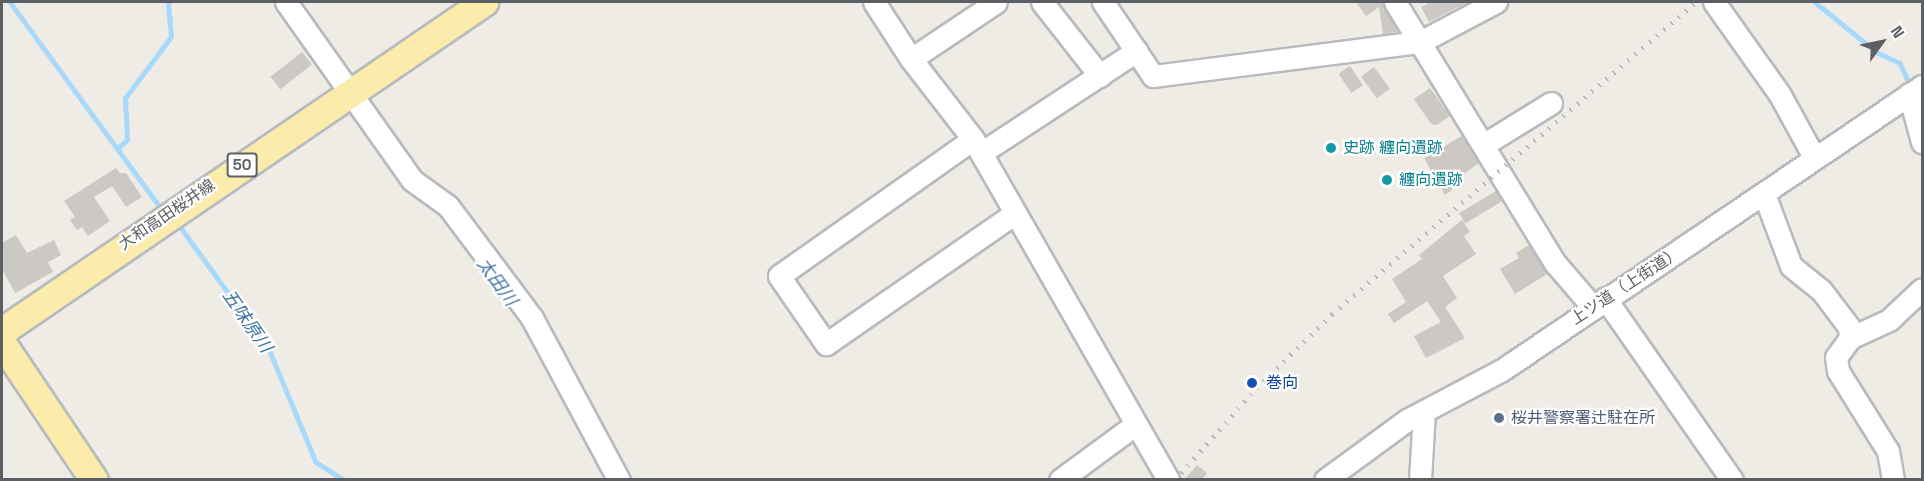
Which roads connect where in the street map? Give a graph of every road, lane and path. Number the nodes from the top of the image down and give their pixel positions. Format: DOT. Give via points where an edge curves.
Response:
graph roads {
  1 [pos="286,2"];
  2 [pos="484,2"];
  3 [pos="874,2"];
  4 [pos="996,2"];
  5 [pos="1042,2"];
  6 [pos="1103,2"];
  7 [pos="1395,2"];
  8 [pos="1496,2"];
  9 [pos="1714,2"];
  10 [pos="1420,42"];
  11 [pos="1136,51"];
  12 [pos="911,59"];
  13 [pos="1100,76"];
  14 [pos="1916,90"];
  15 [pos="350,92"];
  16 [pos="1551,103"];
  17 [pos="1923,142"];
  18 [pos="1483,145"];
  19 [pos="977,146"];
  20 [pos="1814,157"];
  21 [pos="1764,194"];
  22 [pos="1015,213"];
  23 [pos="1923,289"];
  24 [pos="1598,302"];
  25 [pos="2,331"];
  26 [pos="1850,338"];
  27 [pos="2,343"];
  28 [pos="1424,411"];
  29 [pos="1136,424"];
  30 [pos="94,480"];
  31 [pos="619,480"];
  32 [pos="1060,480"];
  33 [pos="1168,480"];
  34 [pos="1325,480"];
  35 [pos="1419,480"];
  36 [pos="1732,480"];
  37 [pos="1893,480"];
  1 -- 15 [label="street"];
  2 -- 15 [label="main road, 大和高田桜井線 / 50"];
  3 -- 12 [label="street"];
  4 -- 12 [label="street"];
  5 -- 13 [label="street"];
  6 -- 11 [label="street"];
  7 -- 10 [label="street"];
  8 -- 10 [label="street"];
  9 -- 20 [label="street" via="1780,95"];
  10 -- 11 [label="street" via="1153,76"];
  10 -- 18 [label="street"];
  11 -- 13 [label="street"];
  12 -- 19 [label="street"];
  13 -- 19 [label="street"];
  14 -- 17 [label="street"];
  14 -- 20 [label="street, 上ツ道（上街道）"];
  15 -- 25 [label="main road, 大和高田桜井線 / 50"];
  15 -- 31 [label="street" via="412,180 448,206 532,318"];
  16 -- 18 [label="street"];
  18 -- 24 [label="street" via="1555,263"];
  19 -- 22 [label="street"];
  19 -- 22 [label="street" via="779,276 826,344"];
  20 -- 21 [label="street, 上ツ道（上街道）"];
  21 -- 24 [label="street, 上ツ道（上街道）"];
  21 -- 26 [label="street" via="1791,266 1839,310"];
  22 -- 29 [label="street"];
  23 -- 26 [label="street" via="1889,320"];
  24 -- 28 [label="street, 上ツ道（上街道）" via="1502,370"];
  24 -- 36 [label="street"];
  26 -- 37 [label="street" via="1836,357 1838,371 1888,451"];
  27 -- 30 [label="main road"];
  28 -- 34 [label="street, 上ツ道（上街道）"];
  28 -- 35 [label="street"];
  29 -- 32 [label="street"];
  29 -- 33 [label="street"];
}
